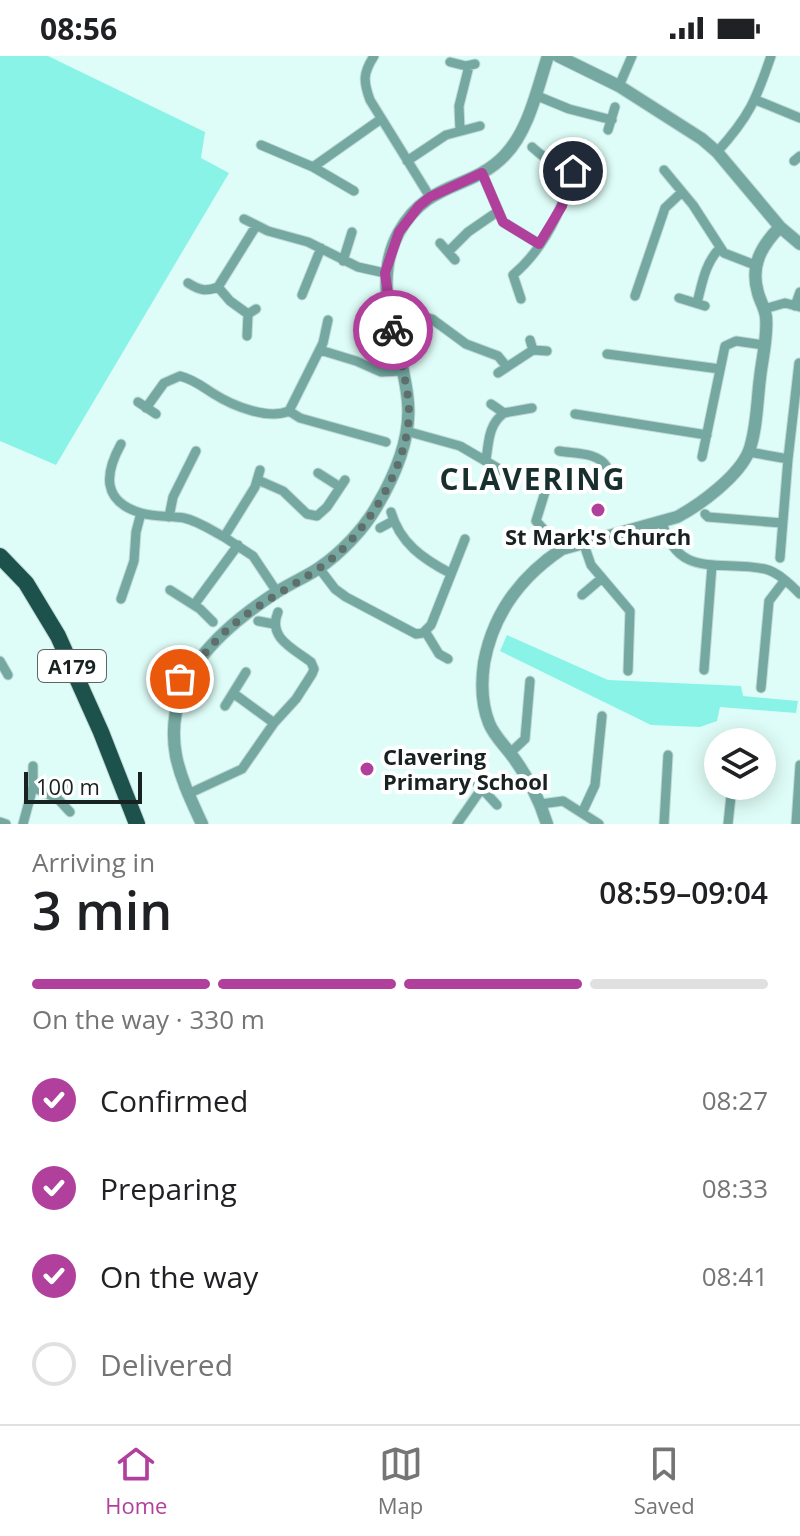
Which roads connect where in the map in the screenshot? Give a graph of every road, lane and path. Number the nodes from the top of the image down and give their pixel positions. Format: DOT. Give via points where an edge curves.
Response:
graph roads {
  1 [pos="374,56"];
  2 [pos="548,56"];
  3 [pos="558,56"];
  4 [pos="632,56"];
  5 [pos="770,56"];
  6 [pos="450,62"];
  7 [pos="619,86"];
  8 [pos="535,95"];
  9 [pos="756,100"];
  10 [pos="615,107"];
  11 [pos="800,118"];
  12 [pos="381,119"];
  13 [pos="612,120"];
  14 [pos="480,126"];
  15 [pos="460,130"];
  16 [pos="608,130"];
  17 [pos="279,138"];
  18 [pos="261,145"];
  19 [pos="532,147"];
  20 [pos="273,150"];
  21 [pos="717,152"];
  22 [pos="407,161"];
  23 [pos="313,167"];
  24 [pos="597,169"];
  25 [pos="664,170"];
  26 [pos="573,171"];
  27 [pos="482,173"];
  28 [pos="354,191"];
  29 [pos="682,192"];
  30 [pos="430,197"];
  31 [pos="497,212"];
  32 [pos="244,219"];
  33 [pos="256,226"];
  34 [pos="780,227"];
  35 [pos="352,232"];
  36 [pos="440,243"];
  37 [pos="539,244"];
  38 [pos="800,244"];
  39 [pos="321,248"];
  40 [pos="720,248"];
  41 [pos="343,261"];
  42 [pos="755,265"];
  43 [pos="385,273"];
  44 [pos="188,283"];
  45 [pos="218,287"];
  46 [pos="800,292"];
  47 [pos="302,295"];
  48 [pos="635,296"];
  49 [pos="679,298"];
  50 [pos="521,299"];
  51 [pos="798,306"];
  52 [pos="764,309"];
  53 [pos="390,314"];
  54 [pos="328,320"];
  55 [pos="247,336"];
  56 [pos="764,345"];
  57 [pos="320,350"];
  58 [pos="547,351"];
  59 [pos="607,354"];
  60 [pos="799,363"];
  61 [pos="507,367"];
  62 [pos="720,369"];
  63 [pos="402,371"];
  64 [pos="498,373"];
  65 [pos="491,404"];
  66 [pos="532,408"];
  67 [pos="289,411"];
  68 [pos="504,413"];
  69 [pos="156,414"];
  70 [pos="575,414"];
  71 [pos="406,431"];
  72 [pos="707,435"];
  73 [pos="386,442"];
  74 [pos="121,444"];
  75 [pos="196,451"];
  76 [pos="559,451"];
  77 [pos="749,452"];
  78 [pos="702,457"];
  79 [pos="486,459"];
  80 [pos="788,459"];
  81 [pos="607,467"];
  82 [pos="318,473"];
  83 [pos="506,473"];
  84 [pos="545,492"];
  85 [pos="141,513"];
  86 [pos="704,515"];
  87 [pos="169,517"];
  88 [pos="662,522"];
  89 [pos="782,523"];
  90 [pos="380,528"];
  91 [pos="224,537"];
  92 [pos="465,539"];
  93 [pos="583,542"];
  94 [pos="238,545"];
  95 [pos="562,549"];
  96 [pos="0,557"];
  97 [pos="780,558"];
  98 [pos="712,565"];
  99 [pos="319,568"];
  100 [pos="450,573"];
  101 [pos="602,578"];
  102 [pos="785,580"];
  103 [pos="170,590"];
  104 [pos="277,592"];
  105 [pos="800,594"];
  106 [pos="582,595"];
  107 [pos="121,599"];
  108 [pos="194,605"];
  109 [pos="278,612"];
  110 [pos="258,621"];
  111 [pos="213,622"];
  112 [pos="274,624"];
  113 [pos="425,631"];
  114 [pos="448,659"];
  115 [pos="0,661"];
  116 [pos="313,666"];
  117 [pos="326,666"];
  118 [pos="164,670"];
  119 [pos="704,670"];
  120 [pos="628,671"];
  121 [pos="246,672"];
  122 [pos="8,675"];
  123 [pos="530,681"];
  124 [pos="185,683"];
  125 [pos="761,688"];
  126 [pos="233,693"];
  127 [pos="225,706"];
  128 [pos="602,716"];
  129 [pos="274,723"];
  130 [pos="510,753"];
  131 [pos="668,755"];
  132 [pos="800,765"];
  133 [pos="33,766"];
  134 [pos="64,785"];
  135 [pos="33,787"];
  136 [pos="188,794"];
  137 [pos="55,797"];
  138 [pos="731,800"];
  139 [pos="541,804"];
  140 [pos="497,805"];
  141 [pos="70,812"];
  142 [pos="582,813"];
  143 [pos="0,822"];
  144 [pos="6,824"];
  145 [pos="23,824"];
  146 [pos="137,824"];
  147 [pos="202,824"];
  148 [pos="457,824"];
  149 [pos="547,824"];
  150 [pos="599,824"];
  151 [pos="664,824"];
  152 [pos="728,824"];
  153 [pos="796,824"];
  1 -- 12 [label="street" via="364,83"];
  2 -- 8 [label="street"];
  3 -- 7 [label="street"];
  4 -- 7 [label="street"];
  5 -- 9 [label="street"];
  6 -- 15 [label="street" via="472,65 459,106"];
  7 -- 21 [label="street"];
  8 -- 13 [label="street"];
  8 -- 27 [label="street" via="516,141"];
  9 -- 11 [label="street"];
  9 -- 21 [label="street"];
  10 -- 13 [label="street"];
  12 -- 22 [label="street"];
  12 -- 23 [label="street"];
  13 -- 16 [label="street"];
  14 -- 15 [label="street"];
  15 -- 22 [label="street"];
  17 -- 20 [label="street"];
  18 -- 20 [label="street"];
  19 -- 26 [label="street" via="553,164"];
  20 -- 23 [label="street"];
  21 -- 34 [label="street"];
  22 -- 30 [label="street"];
  23 -- 28 [label="street"];
  24 -- 26 [label="street" via="590,175"];
  25 -- 29 [label="street"];
  26 -- 37 [label="street" via="562,206"];
  27 -- 30 [label="street"];
  27 -- 31 [label="street"];
  29 -- 40 [label="street"];
  29 -- 48 [label="street" via="665,208"];
  30 -- 43 [label="street" via="399,232"];
  31 -- 36 [label="street" via="468,232 452,256"];
  31 -- 37 [label="street" via="510,228"];
  32 -- 33 [label="street"];
  33 -- 39 [label="street"];
  33 -- 45 [label="street"];
  34 -- 38 [label="street"];
  34 -- 42 [label="street"];
  35 -- 41 [label="street"];
  37 -- 50 [label="street" via="512,277"];
  39 -- 41 [label="street"];
  39 -- 47 [label="street"];
  40 -- 42 [label="street"];
  40 -- 49 [label="street" via="707,267 701,305"];
  41 -- 43 [label="street"];
  42 -- 52 [label="street"];
  43 -- 53 [label="street"];
  44 -- 45 [label="street" via="199,290"];
  45 -- 55 [label="street" via="230,301 252,312"];
  46 -- 51 [label="street"];
  51 -- 52 [label="street" via="785,303"];
  52 -- 56 [label="street"];
  53 -- 61 [label="street" via="432,319 466,344 498,356"];
  53 -- 63 [label="street"];
  54 -- 57 [label="street"];
  56 -- 62 [label="street" via="729,342"];
  56 -- 77 [label="street"];
  57 -- 63 [label="street" via="373,370"];
  57 -- 67 [label="street"];
  58 -- 61 [label="street" via="531,345"];
  59 -- 62 [label="street"];
  60 -- 80 [label="street"];
  61 -- 64 [label="street"];
  62 -- 72 [label="street"];
  63 -- 71 [label="street"];
  65 -- 68 [label="street"];
  66 -- 68 [label="street"];
  67 -- 69 [label="street" via="262,413 180,376 164,383 142,405"];
  67 -- 73 [label="street"];
  68 -- 79 [label="street" via="489,434"];
  70 -- 72 [label="street"];
  71 -- 79 [label="street" via="445,440"];
  71 -- 99 [label="street" via="376,509"];
  72 -- 78 [label="street"];
  74 -- 85 [label="street" via="109,468 109,484 120,501"];
  75 -- 87 [label="street"];
  76 -- 81 [label="street" via="597,457"];
  77 -- 80 [label="street"];
  77 -- 88 [label="street" via="707,497"];
  79 -- 83 [label="street"];
  80 -- 89 [label="street"];
  82 -- 91 [label="street" via="342,484 322,513 312,516 302,510 259,475"];
  84 -- 95 [label="street" via="536,521"];
  85 -- 87 [label="street"];
  85 -- 107 [label="street"];
  86 -- 89 [label="street"];
  87 -- 91 [label="street"];
  88 -- 93 [label="street"];
  88 -- 98 [label="street" via="678,553"];
  89 -- 97 [label="street"];
  90 -- 100 [label="street" via="392,517 413,550"];
  91 -- 94 [label="street"];
  92 -- 100 [label="street"];
  93 -- 95 [label="street"];
  93 -- 101 [label="street"];
  94 -- 104 [label="street" via="253,556"];
  94 -- 108 [label="street"];
  95 -- 130 [label="street" via="517,588 490,634 481,697 489,726"];
  96 -- 146 [label="highway, A179" via="26,583 58,636"];
  98 -- 102 [label="street" via="764,568"];
  98 -- 119 [label="street"];
  99 -- 104 [label="street"];
  99 -- 113 [label="street" via="346,597 408,632"];
  100 -- 113 [label="street"];
  101 -- 106 [label="street"];
  101 -- 120 [label="street" via="632,617"];
  102 -- 105 [label="street"];
  102 -- 125 [label="street" via="769,601"];
  103 -- 108 [label="street"];
  104 -- 124 [label="street" via="213,641"];
  108 -- 111 [label="street"];
  109 -- 112 [label="street"];
  110 -- 112 [label="street"];
  112 -- 116 [label="street" via="283,641"];
  113 -- 114 [label="street"];
  115 -- 122 [label="street"];
  116 -- 117 [label="street"];
  116 -- 129 [label="street" via="296,699"];
  118 -- 124 [label="street"];
  121 -- 126 [label="street"];
  123 -- 130 [label="street" via="525,739"];
  124 -- 136 [label="street" via="174,727 175,753"];
  126 -- 127 [label="street"];
  126 -- 129 [label="street"];
  128 -- 142 [label="street" via="595,785"];
  129 -- 136 [label="street" via="242,769"];
  130 -- 139 [label="street"];
  131 -- 151 [label="street"];
  132 -- 153 [label="street"];
  133 -- 135 [label="street"];
  134 -- 137 [label="street"];
  135 -- 137 [label="street"];
  135 -- 145 [label="street"];
  136 -- 147 [label="street"];
  137 -- 141 [label="street"];
  138 -- 152 [label="street"];
  139 -- 142 [label="street" via="563,801"];
  139 -- 149 [label="street"];
  140 -- 148 [label="street" via="478,784"];
  142 -- 150 [label="street"];
  143 -- 144 [label="street"];
}
